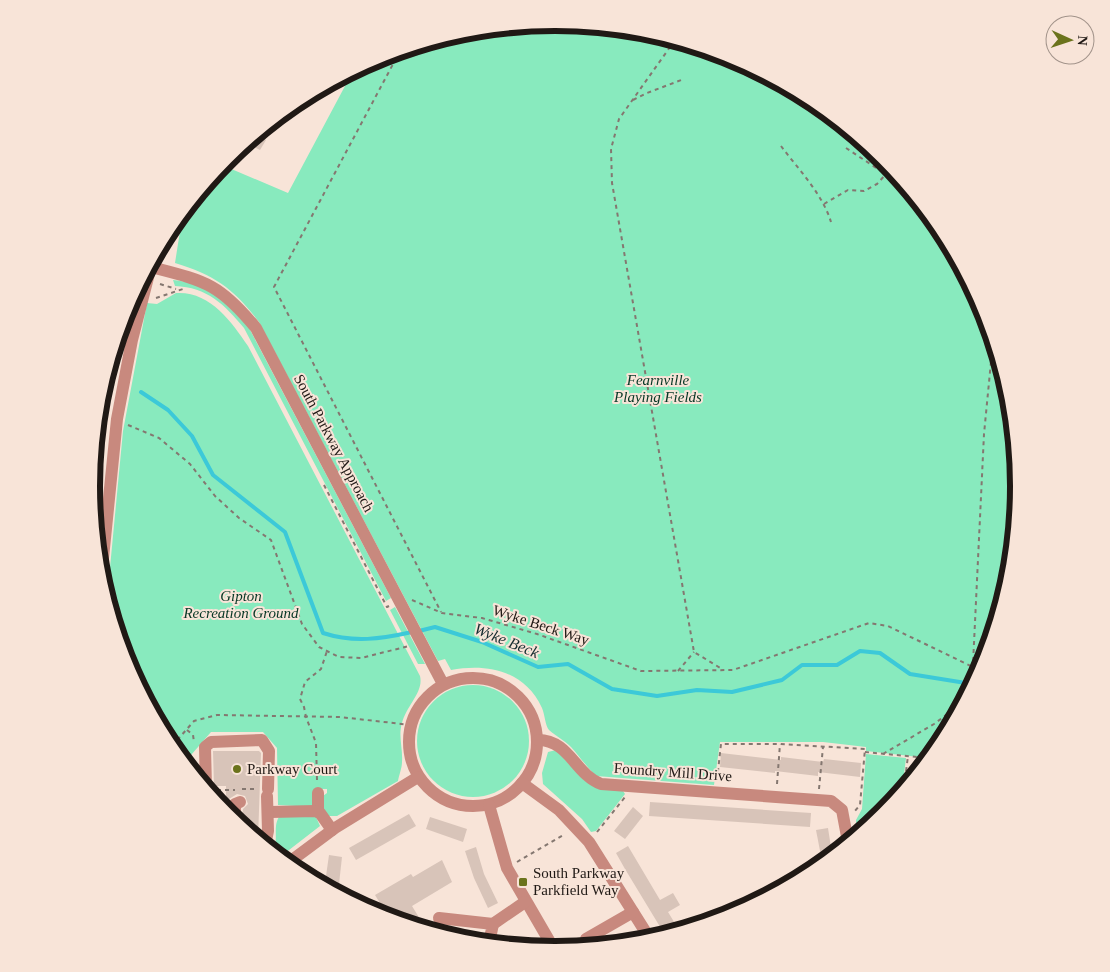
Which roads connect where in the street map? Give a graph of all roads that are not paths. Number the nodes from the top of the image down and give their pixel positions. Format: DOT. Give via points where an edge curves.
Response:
graph roads {
  1 [pos="157,266"];
  2 [pos="149,281"];
  3 [pos="104,546"];
  4 [pos="443,684"];
  5 [pos="538,740"];
  6 [pos="206,777"];
  7 [pos="418,777"];
  8 [pos="522,783"];
  9 [pos="318,793"];
  10 [pos="240,802"];
  11 [pos="488,805"];
  12 [pos="235,810"];
  13 [pos="318,812"];
  14 [pos="268,814"];
  15 [pos="332,830"];
  16 [pos="847,834"];
  17 [pos="268,839"];
  18 [pos="294,858"];
  19 [pos="525,902"];
  20 [pos="633,912"];
  21 [pos="439,918"];
  22 [pos="493,924"];
  23 [pos="645,932"];
  24 [pos="490,936"];
  25 [pos="586,939"];
  26 [pos="549,941"];
  1 -- 4 [label="street, South Parkway Approach" via="206,282 235,303 256,328"];
  2 -- 3 [label="street" via="132,340 117,419"];
  4 -- 5 [label="street" via="462,678 482,678 501,684 518,695 530,711"];
  4 -- 7 [label="street" via="426,697 414,715 408,736 410,757"];
  5 -- 8 [label="street" via="532,767"];
  5 -- 16 [label="street, Foundry Mill Drive" via="551,741 563,748 594,781 601,784 821,800 842,810"];
  6 -- 14 [label="street" via="205,747 211,742 262,740 269,750"];
  7 -- 11 [label="street" via="429,790 449,802 469,807"];
  7 -- 15 [label="street"];
  8 -- 11 [label="street" via="507,797"];
  8 -- 20 [label="street" via="559,810 589,842"];
  9 -- 13 [label="street"];
  10 -- 12 [label="street" via="235,804"];
  11 -- 19 [label="street" via="507,868"];
  13 -- 14 [label="street"];
  13 -- 15 [label="street"];
  14 -- 17 [label="street"];
  15 -- 18 [label="street"];
  19 -- 22 [label="street"];
  19 -- 26 [label="street"];
  20 -- 23 [label="street"];
  20 -- 25 [label="street"];
  21 -- 22 [label="street"];
  22 -- 24 [label="street"];
}
